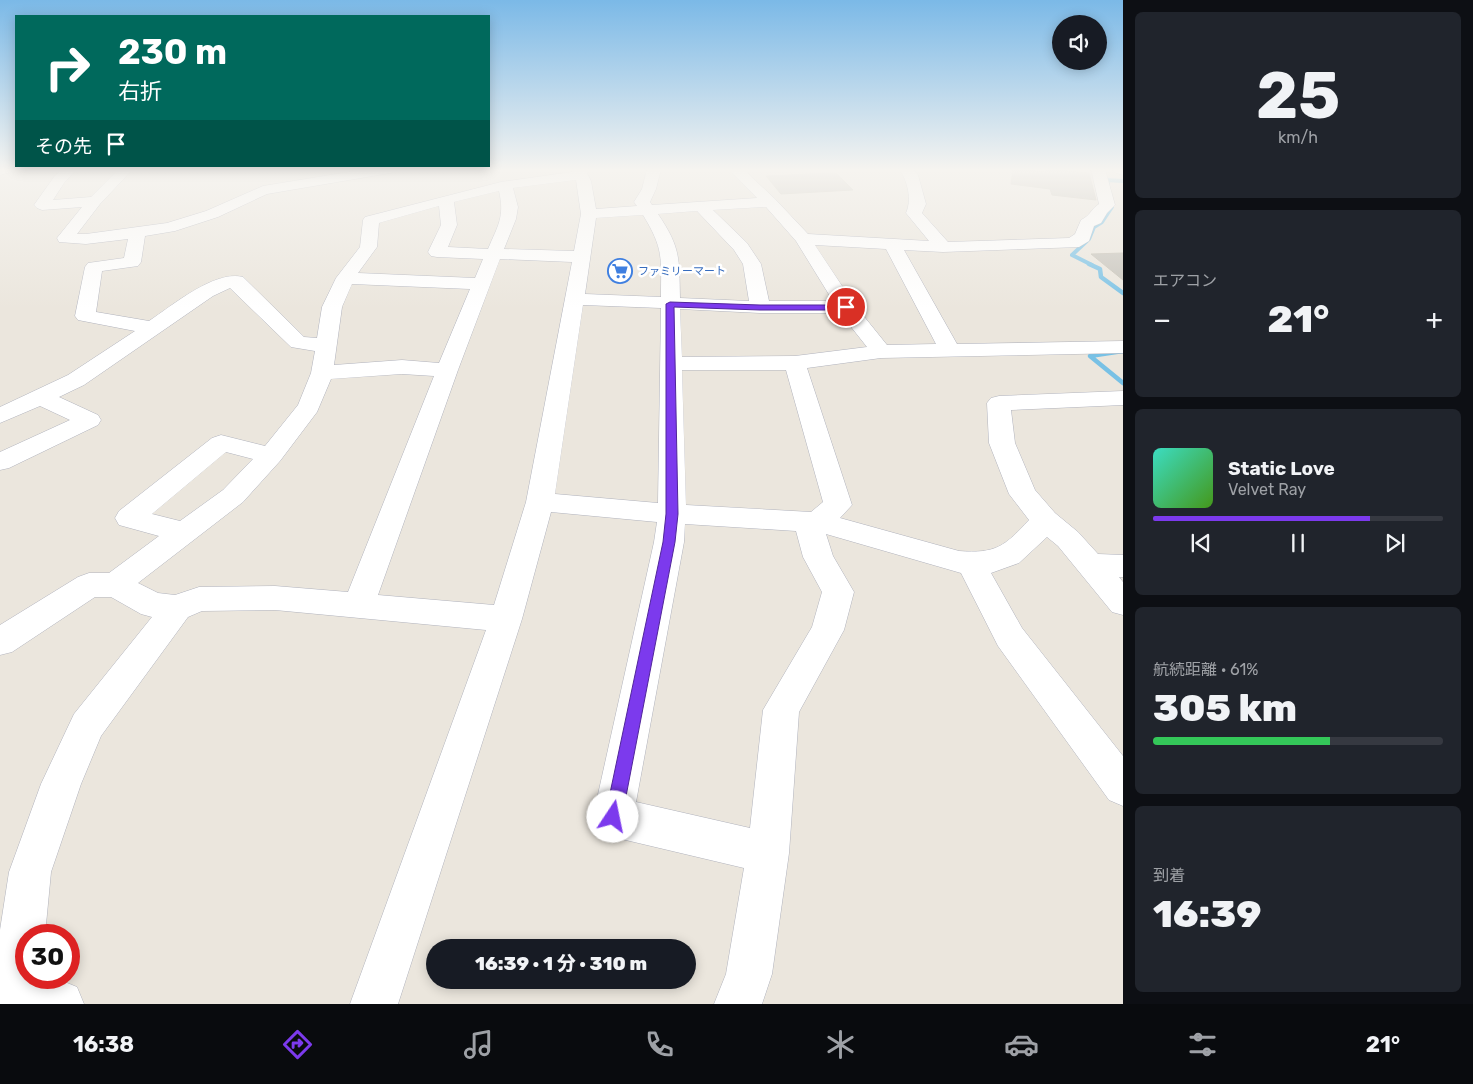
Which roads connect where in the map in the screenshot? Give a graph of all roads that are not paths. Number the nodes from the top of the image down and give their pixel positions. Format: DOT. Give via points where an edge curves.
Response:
graph roads {
  1 [pos="83,216"];
  2 [pos="204,216"];
  3 [pos="387,216"];
  4 [pos="448,216"];
  5 [pos="509,216"];
  6 [pos="589,216"];
  7 [pos="650,216"];
  8 [pos="710,216"];
  9 [pos="782,216"];
  10 [pos="916,216"];
  11 [pos="1097,216"];
  12 [pos="137,233"];
  13 [pos="803,239"];
  14 [pos="892,244"];
  15 [pos="942,247"];
  16 [pos="493,254"];
  17 [pos="583,257"];
  18 [pos="345,278"];
  19 [pos="481,284"];
  20 [pos="576,299"];
  21 [pos="670,304"];
  22 [pos="760,307"];
  23 [pos="846,307"];
  24 [pos="153,328"];
  25 [pos="325,345"];
  26 [pos="1123,347"];
  27 [pos="950,350"];
  28 [pos="881,352"];
  29 [pos="1123,358"];
  30 [pos="1123,362"];
  31 [pos="795,363"];
  32 [pos="670,364"];
  33 [pos="447,370"];
  34 [pos="322,373"];
  35 [pos="40,397"];
  36 [pos="1123,398"];
  37 [pos="0,416"];
  38 [pos="271,455"];
  39 [pos="0,462"];
  40 [pos="540,502"];
  41 [pos="672,514"];
  42 [pos="1044,520"];
  43 [pos="817,522"];
  44 [pos="184,532"];
  45 [pos="971,564"];
  46 [pos="1092,566"];
  47 [pos="1123,566"];
  48 [pos="116,586"];
  49 [pos="1123,603"];
  50 [pos="358,606"];
  51 [pos="177,608"];
  52 [pos="506,619"];
  53 [pos="0,642"];
  54 [pos="1123,787"];
  55 [pos="768,853"];
  56 [pos="14,1002"];
  57 [pos="60,1004"];
  58 [pos="374,1004"];
  59 [pos="738,1004"];
  1 -- 12 [label="street" via="65,238"];
  2 -- 12 [label="street" via="169,228"];
  3 -- 18 [label="street" via="371,220 368,248"];
  4 -- 16 [label="street" via="449,225 437,252"];
  5 -- 16 [label="street"];
  6 -- 17 [label="street"];
  7 -- 21 [label="street" via="664,236 670,255"];
  8 -- 22 [label="street" via="741,247 752,264"];
  9 -- 13 [label="street"];
  10 -- 15 [label="street"];
  11 -- 15 [label="street" via="1087,224 1083,237 1073,243"];
  12 -- 24 [label="street" via="132,262 94,267 85,316"];
  13 -- 14 [label="street"];
  13 -- 23 [label="street"];
  14 -- 15 [label="street"];
  14 -- 27 [label="street"];
  16 -- 17 [label="street"];
  16 -- 19 [label="street"];
  17 -- 20 [label="street"];
  18 -- 19 [label="street"];
  18 -- 25 [label="street" via="332,307"];
  19 -- 33 [label="street"];
  20 -- 21 [label="street"];
  20 -- 40 [label="street"];
  21 -- 22 [label="street"];
  21 -- 32 [label="street"];
  22 -- 23 [label="street"];
  23 -- 28 [label="street"];
  24 -- 25 [label="street" via="206,292 236,281 298,342"];
  24 -- 35 [label="street" via="76,380"];
  25 -- 34 [label="street"];
  26 -- 27 [label="street"];
  27 -- 28 [label="street"];
  28 -- 31 [label="street"];
  29 -- 30 [label="street"];
  31 -- 32 [label="street"];
  31 -- 43 [label="street" via="838,505"];
  32 -- 41 [label="street"];
  33 -- 34 [label="street" via="402,367"];
  33 -- 50 [label="street"];
  34 -- 38 [label="street" via="310,407"];
  35 -- 37 [label="street"];
  35 -- 39 [label="street" via="89,420"];
  36 -- 42 [label="street" via="999,402 1002,443 1023,494"];
  38 -- 44 [label="street" via="233,496"];
  38 -- 44 [label="street" via="221,444 129,518"];
  40 -- 41 [label="street"];
  40 -- 52 [label="street"];
  41 -- 43 [label="street"];
  41 -- 55 [label="street" via="613,817"];
  42 -- 45 [label="street" via="1022,546 1002,560"];
  42 -- 46 [label="street" via="1068,539"];
  43 -- 45 [label="street"];
  43 -- 55 [label="street" via="810,528 818,557 838,592 828,630 781,710"];
  44 -- 48 [label="street"];
  45 -- 54 [label="street" via="1010,637"];
  46 -- 47 [label="street"];
  46 -- 49 [label="street"];
  48 -- 51 [label="street" via="152,605"];
  48 -- 53 [label="street" via="89,585"];
  50 -- 51 [label="street" via="275,598 218,598 199,599"];
  50 -- 52 [label="street"];
  51 -- 56 [label="street" via="87,726 61,784 30,872"];
  52 -- 58 [label="street"];
  55 -- 59 [label="street" via="749,974"];
  56 -- 57 [label="street"];
}
